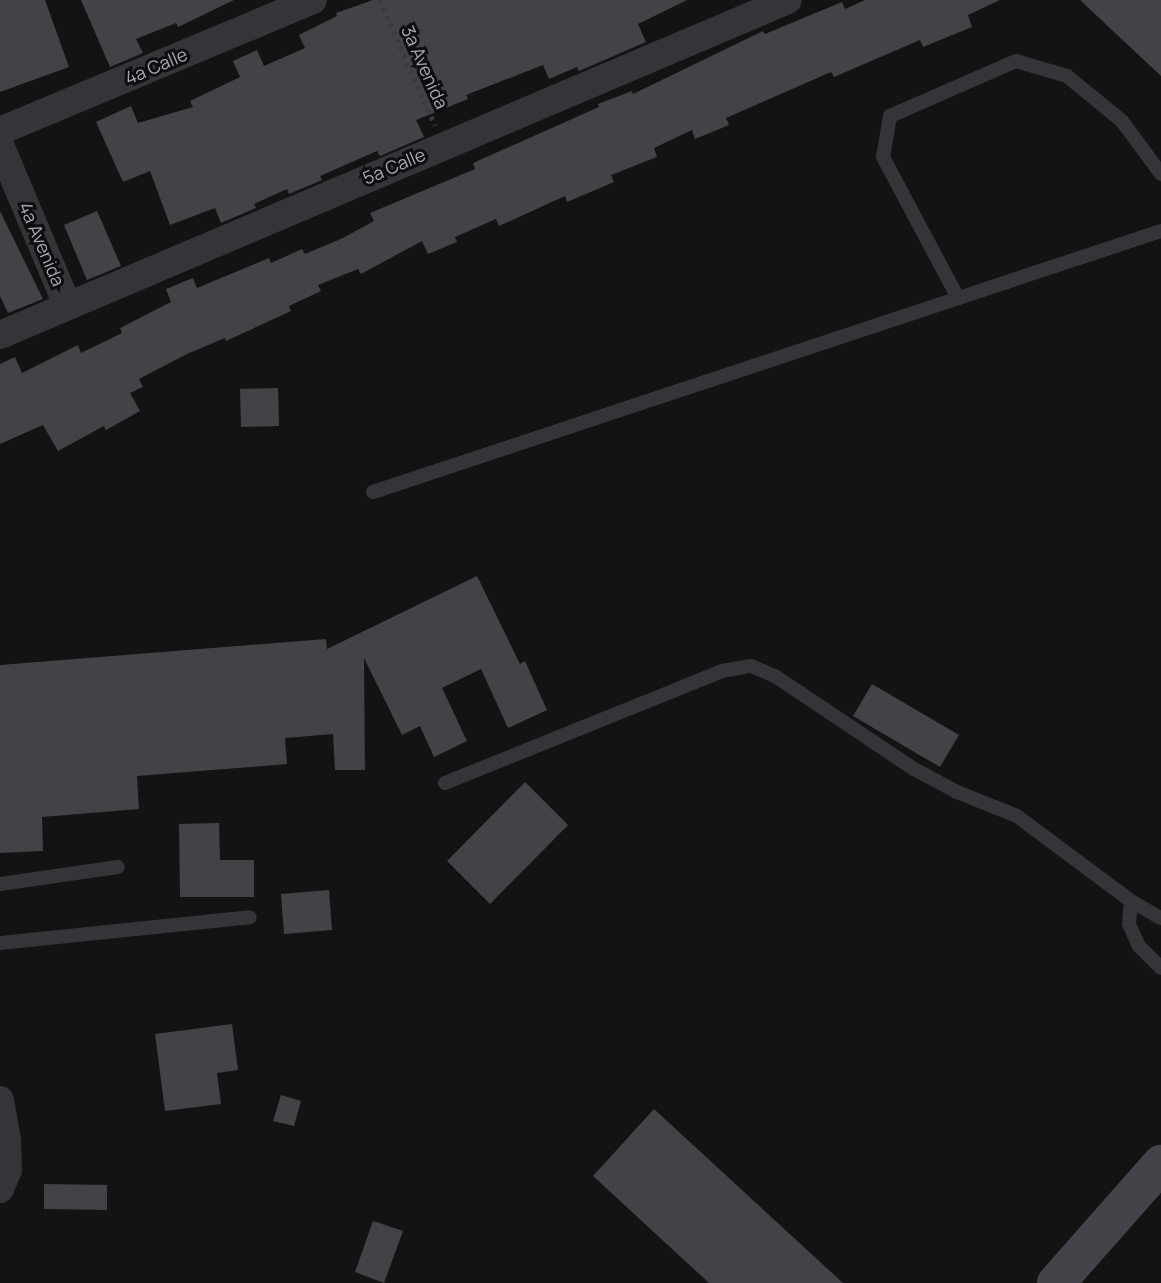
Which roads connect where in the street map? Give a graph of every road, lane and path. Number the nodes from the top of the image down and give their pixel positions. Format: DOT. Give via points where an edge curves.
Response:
graph roads {
  1 [pos="313,0"];
  2 [pos="380,0"];
  3 [pos="788,0"];
  4 [pos="0,131"];
  5 [pos="0,145"];
  6 [pos="444,145"];
  7 [pos="1161,174"];
  8 [pos="1161,230"];
  9 [pos="958,298"];
  10 [pos="67,304"];
  11 [pos="0,335"];
  12 [pos="373,492"];
  13 [pos="444,783"];
  14 [pos="118,867"];
  15 [pos="0,884"];
  16 [pos="1131,901"];
  17 [pos="250,917"];
  18 [pos="1161,918"];
  19 [pos="0,943"];
  20 [pos="1161,968"];
  21 [pos="0,1100"];
  22 [pos="1161,1164"];
  23 [pos="0,1189"];
  24 [pos="1056,1283"];
  1 -- 4 [label="street, 4a Calle"];
  2 -- 6 [label="path, 3a Avenida"];
  3 -- 6 [label="street, 5a Calle"];
  5 -- 10 [label="street, 4a Avenida"];
  6 -- 10 [label="street, 5a Calle"];
  7 -- 9 [label="lane" via="1122,121 1067,76 1016,61 890,116 883,157"];
  8 -- 9 [label="lane"];
  9 -- 12 [label="lane"];
  10 -- 11 [label="street, 5a Calle"];
  13 -- 16 [label="lane" via="722,671 751,666 775,676 914,769 1017,816"];
  14 -- 15 [label="lane"];
  16 -- 18 [label="lane"];
  16 -- 20 [label="lane" via="1129,924 1139,946"];
  17 -- 19 [label="lane"];
  21 -- 23 [label="street" via="8,1140 8,1170"];
  22 -- 24 [label="street"];
}
